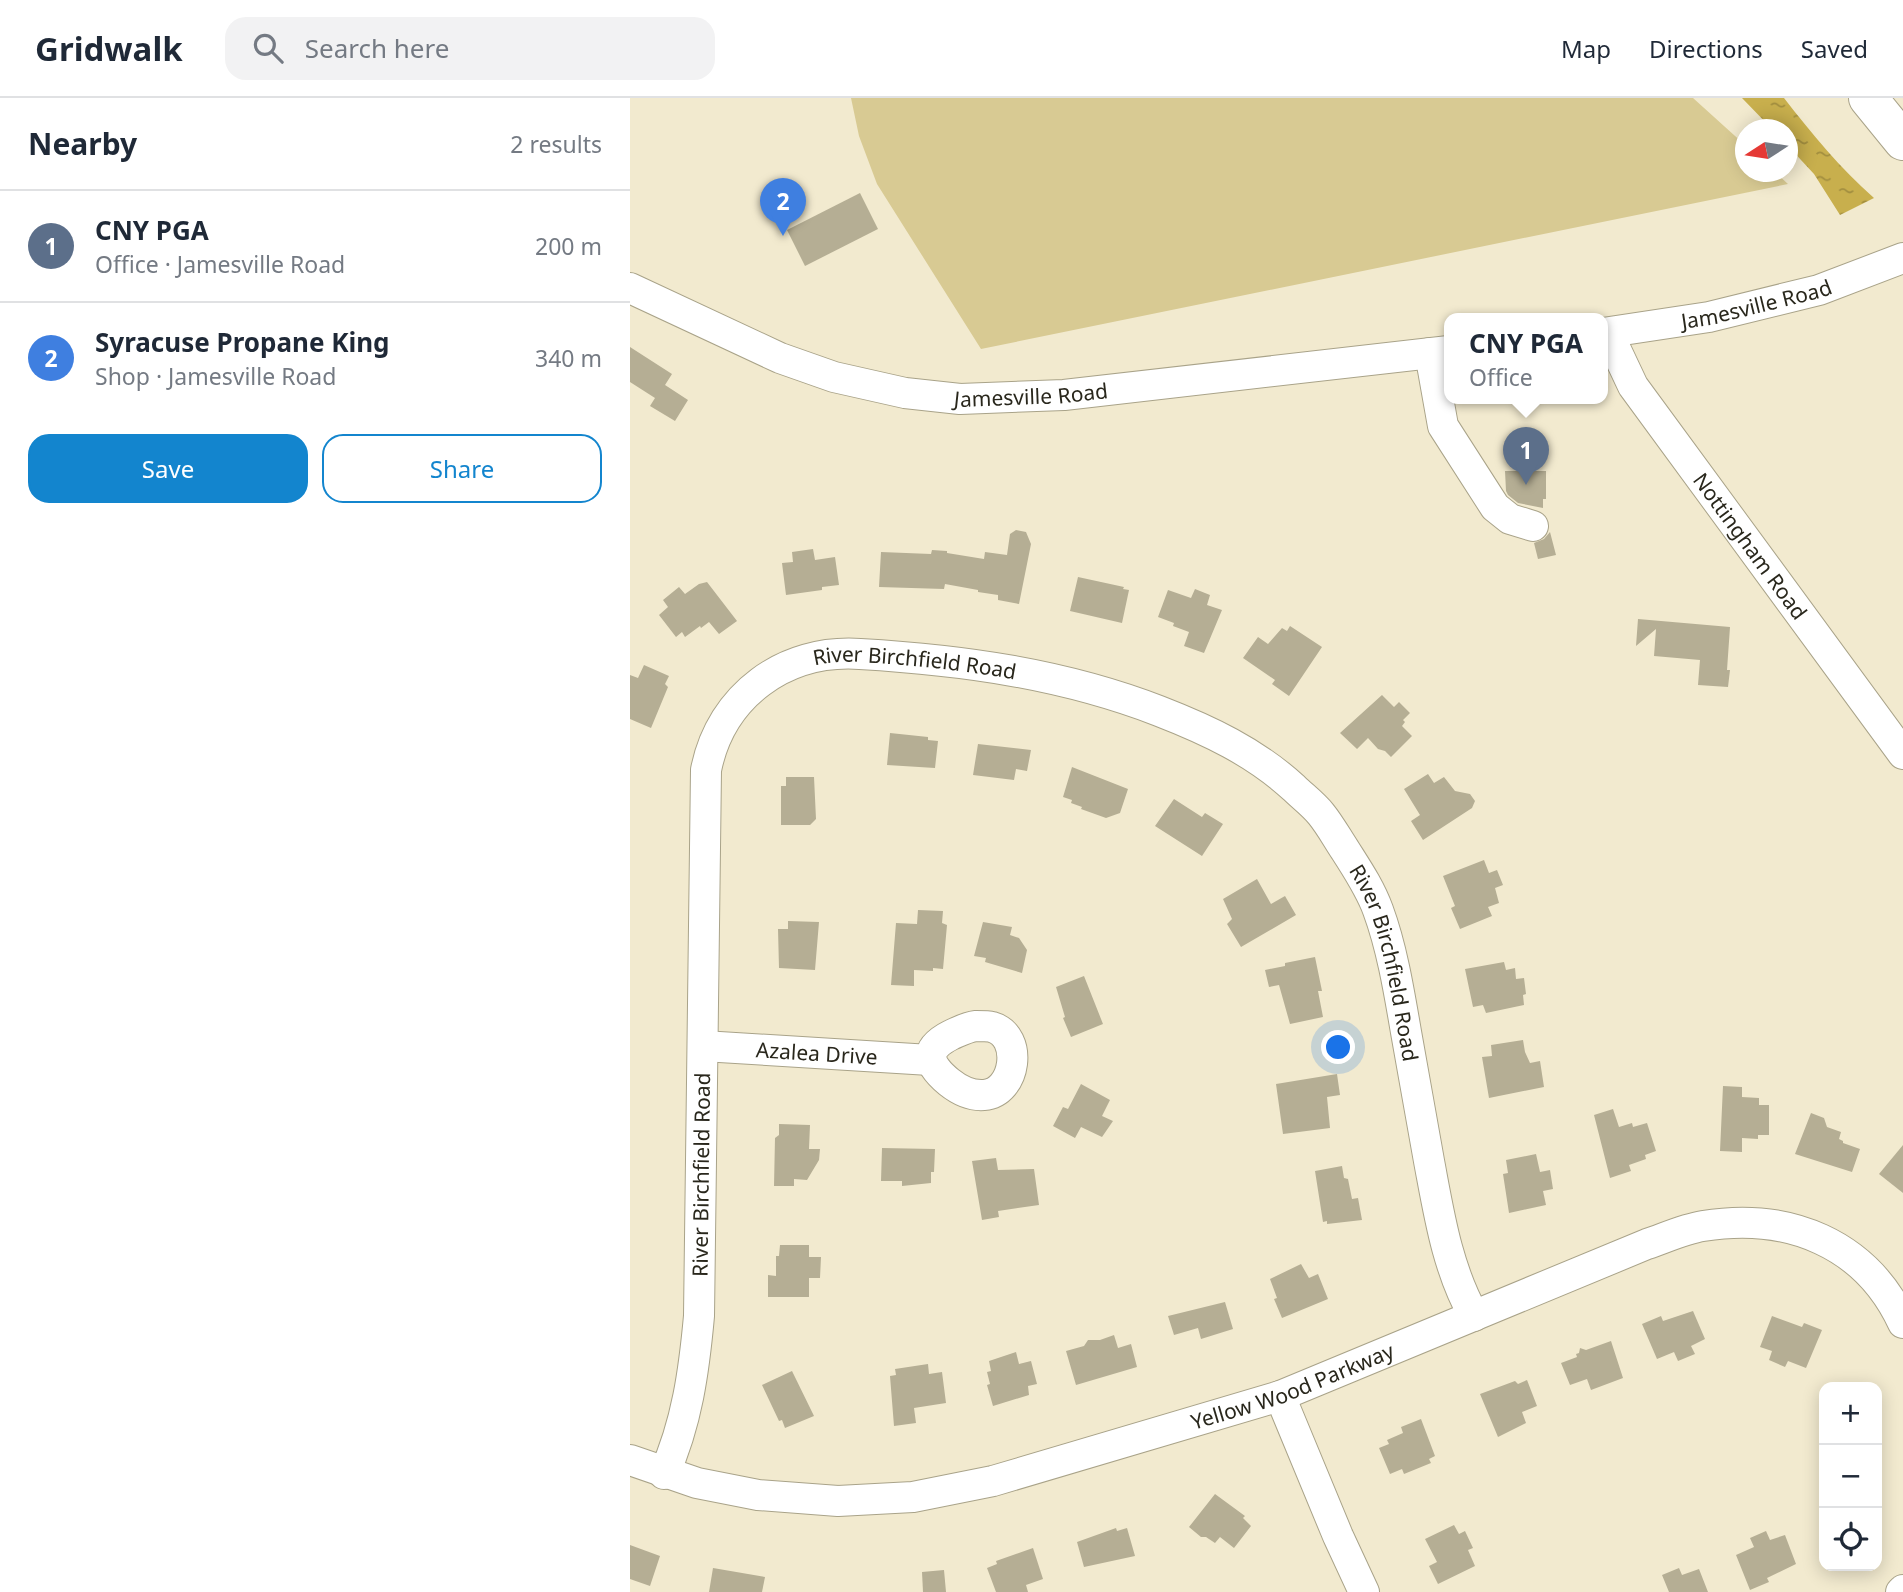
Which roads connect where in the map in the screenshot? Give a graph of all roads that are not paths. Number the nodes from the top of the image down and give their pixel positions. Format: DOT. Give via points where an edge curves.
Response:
graph roads {
  1 [pos="1868,98"];
  2 [pos="1903,141"];
  3 [pos="1903,258"];
  4 [pos="630,288"];
  5 [pos="1608,333"];
  6 [pos="1608,339"];
  7 [pos="1440,352"];
  8 [pos="1533,526"];
  9 [pos="1903,754"];
  10 [pos="703,1046"];
  11 [pos="930,1060"];
  12 [pos="1474,1316"];
  13 [pos="1903,1323"];
  14 [pos="1280,1396"];
  15 [pos="630,1460"];
  16 [pos="664,1474"];
  17 [pos="1364,1592"];
  1 -- 2 [label="highway"];
  3 -- 5 [label="street, Jamesville Road" via="1819,290 1709,317"];
  4 -- 7 [label="street, Jamesville Road" via="780,358 834,377 905,393 960,399 1064,395"];
  6 -- 9 [label="street, Nottingham Road" via="1633,386"];
  7 -- 8 [label="street" via="1443,426 1495,507 1510,519"];
  10 -- 11 [label="street, Azalea Drive"];
  10 -- 12 [label="street, River Birchfield Road" via="706,769 711,747 727,718 755,685 783,667 853,653 939,659 1040,675 1133,701 1202,727 1279,774 1320,813 1364,879 1378,911 1398,987 1449,1259"];
  10 -- 16 [label="street, River Birchfield Road" via="693,1378 676,1448"];
  12 -- 13 [label="street, Yellow Wood Parkway" via="1679,1233 1701,1226 1758,1222 1790,1227 1856,1259 1893,1302"];
  12 -- 14 [label="street, Yellow Wood Parkway"];
  14 -- 16 [label="street, Yellow Wood Parkway" via="993,1481 912,1497 838,1501 758,1495"];
  14 -- 17 [label="street"];
  15 -- 16 [label="street, Yellow Wood Parkway"];
}
